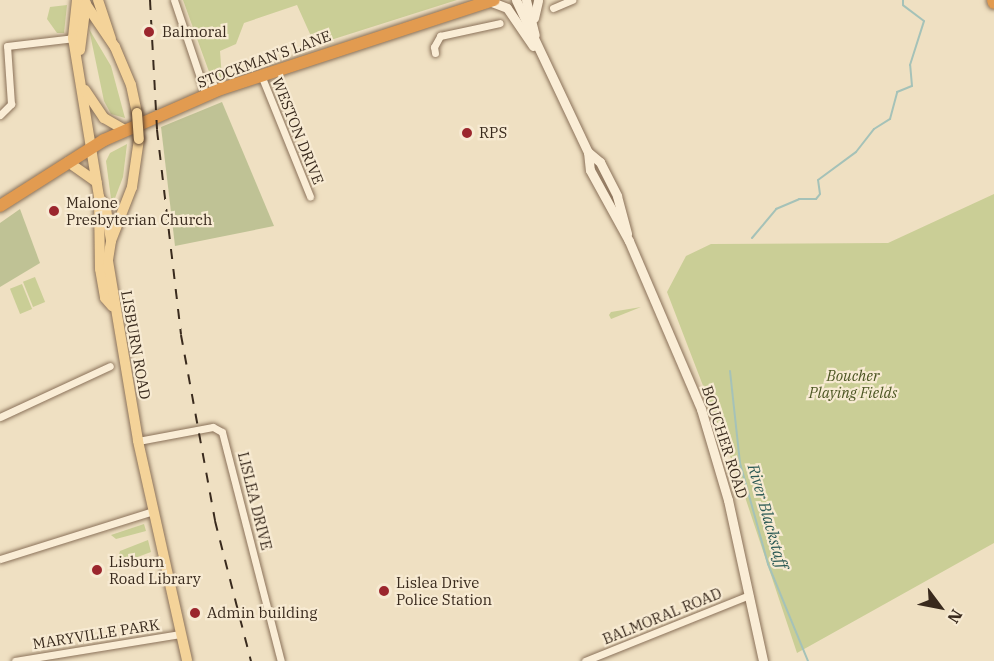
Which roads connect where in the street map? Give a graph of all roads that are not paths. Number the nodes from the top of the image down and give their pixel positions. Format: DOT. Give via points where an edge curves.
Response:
graph roads {
  1 [pos="98,0"];
  2 [pos="174,0"];
  3 [pos="516,0"];
  4 [pos="526,0"];
  5 [pos="538,0"];
  6 [pos="572,0"];
  7 [pos="83,1"];
  8 [pos="491,1"];
  9 [pos="553,8"];
  10 [pos="453,12"];
  11 [pos="500,23"];
  12 [pos="533,24"];
  13 [pos="458,30"];
  14 [pos="77,38"];
  15 [pos="111,39"];
  16 [pos="536,41"];
  17 [pos="435,53"];
  18 [pos="546,63"];
  19 [pos="261,75"];
  20 [pos="83,87"];
  21 [pos="206,95"];
  22 [pos="0,115"];
  23 [pos="125,130"];
  24 [pos="90,148"];
  25 [pos="68,162"];
  26 [pos="97,182"];
  27 [pos="310,196"];
  28 [pos="99,197"];
  29 [pos="0,206"];
  30 [pos="111,241"];
  31 [pos="114,309"];
  32 [pos="110,366"];
  33 [pos="0,417"];
  34 [pos="138,441"];
  35 [pos="153,511"];
  36 [pos="0,559"];
  37 [pos="749,595"];
  38 [pos="180,634"];
  39 [pos="15,661"];
  40 [pos="186,661"];
  41 [pos="281,661"];
  42 [pos="585,661"];
  43 [pos="763,661"];
  1 -- 15 [label="main road, LISBURN ROAD"];
  2 -- 21 [label="street"];
  3 -- 16 [label="street, BOUCHER ROAD"];
  4 -- 12 [label="street, BOUCHER ROAD"];
  5 -- 12 [label="street"];
  6 -- 9 [label="street"];
  7 -- 14 [label="main road"];
  7 -- 15 [label="main road, LISBURN ROAD"];
  8 -- 10 [label="highway, STOCKMAN'S LANE"];
  8 -- 18 [label="street" via="507,8"];
  10 -- 13 [label="street"];
  10 -- 19 [label="highway, STOCKMAN'S LANE"];
  11 -- 13 [label="street"];
  12 -- 16 [label="street, BOUCHER ROAD"];
  13 -- 17 [label="street" via="440,36"];
  14 -- 20 [label="main road"];
  14 -- 22 [label="street" via="7,46 10,104"];
  15 -- 30 [label="main road, LISBURN ROAD, bridge" via="131,85 139,139 132,187"];
  16 -- 18 [label="street, BOUCHER ROAD"];
  18 -- 37 [label="street, BOUCHER ROAD" via="588,152 590,170 629,241 701,409 728,500"];
  19 -- 21 [label="highway, STOCKMAN'S LANE"];
  19 -- 27 [label="street, WESTON DRIVE"];
  20 -- 23 [label="main road" via="104,118"];
  20 -- 24 [label="main road"];
  21 -- 23 [label="highway, STOCKMAN'S LANE"];
  23 -- 24 [label="highway, STOCKMAN'S LANE"];
  24 -- 25 [label="highway, STOCKMAN'S LANE"];
  24 -- 26 [label="main road"];
  25 -- 26 [label="main road"];
  25 -- 29 [label="highway, STOCKMAN'S LANE"];
  26 -- 28 [label="main road"];
  28 -- 30 [label="main road" via="106,209"];
  28 -- 31 [label="main road" via="100,269 105,298"];
  30 -- 31 [label="main road, LISBURN ROAD" via="108,261"];
  31 -- 34 [label="main road, LISBURN ROAD"];
  32 -- 33 [label="street"];
  34 -- 35 [label="main road, LISBURN ROAD"];
  34 -- 41 [label="street, LISLEA DRIVE" via="213,427 222,432"];
  35 -- 36 [label="street"];
  35 -- 38 [label="main road, LISBURN ROAD"];
  37 -- 42 [label="street, BALMORAL ROAD"];
  37 -- 43 [label="street, BOUCHER ROAD"];
  38 -- 39 [label="street, MARYVILLE PARK"];
  38 -- 40 [label="main road, LISBURN ROAD"];
}
